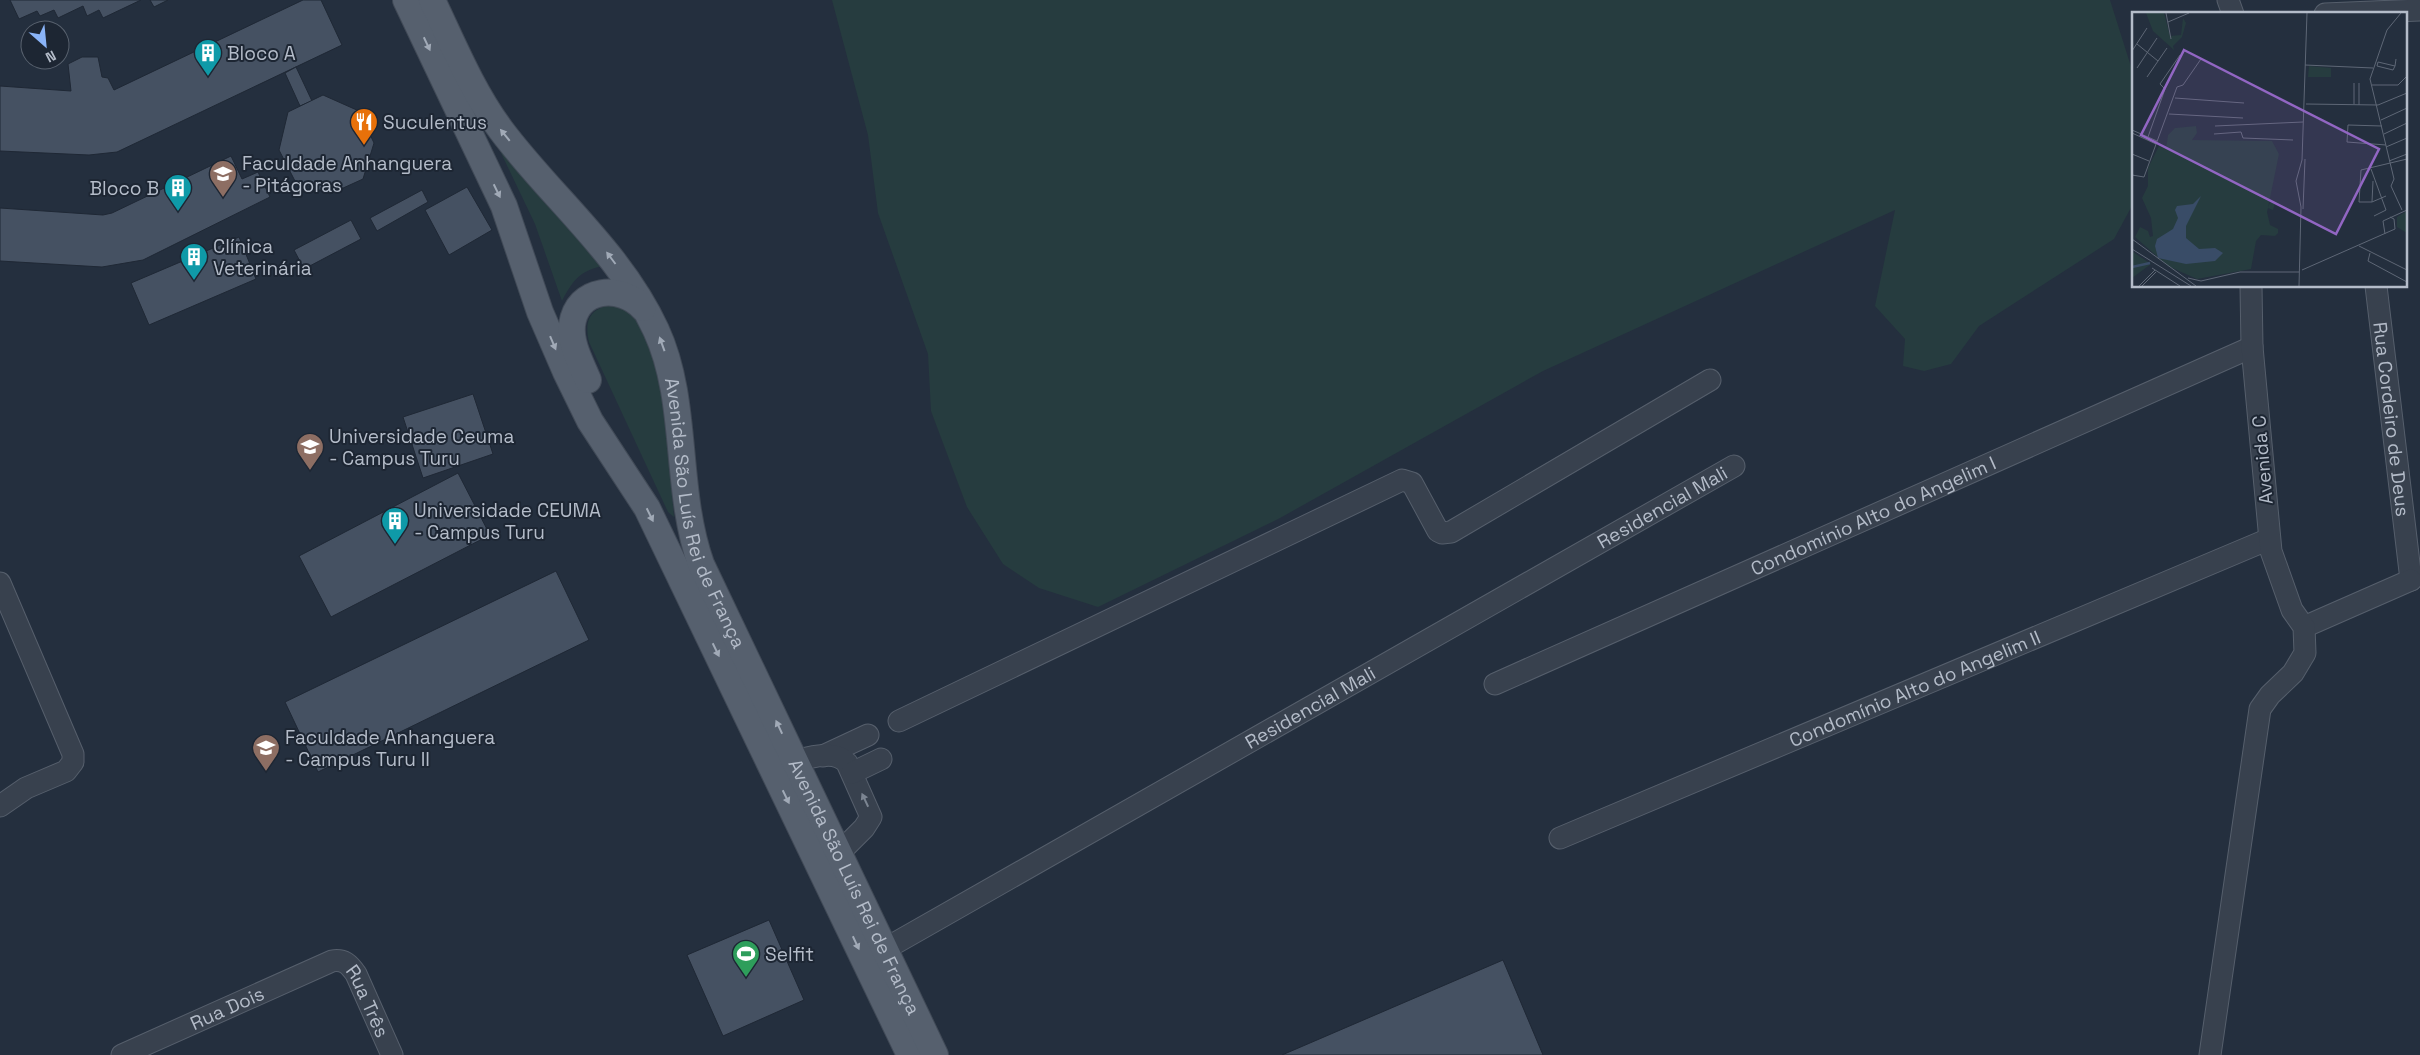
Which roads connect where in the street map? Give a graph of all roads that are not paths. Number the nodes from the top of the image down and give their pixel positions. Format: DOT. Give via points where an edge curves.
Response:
graph roads {
  1 [pos="406,0"];
  2 [pos="432,0"];
  3 [pos="2228,0"];
  4 [pos="2420,10"];
  5 [pos="2232,12"];
  6 [pos="2365,12"];
  7 [pos="2251,288"];
  8 [pos="2376,288"];
  9 [pos="648,313"];
  10 [pos="2252,348"];
  11 [pos="1710,380"];
  12 [pos="1734,466"];
  13 [pos="625,474"];
  14 [pos="2269,539"];
  15 [pos="0,583"];
  16 [pos="2415,583"];
  17 [pos="2304,627"];
  18 [pos="1495,684"];
  19 [pos="899,721"];
  20 [pos="868,735"];
  21 [pos="823,756"];
  22 [pos="795,760"];
  23 [pos="881,760"];
  24 [pos="852,773"];
  25 [pos="0,806"];
  26 [pos="1560,838"];
  27 [pos="839,853"];
  28 [pos="885,949"];
  29 [pos="332,961"];
  30 [pos="122,1055"];
  31 [pos="392,1055"];
  32 [pos="910,1055"];
  33 [pos="935,1055"];
  34 [pos="2210,1055"];
  1 -- 13 [label="main road, Avenida São Luís Rei de França, one-way" via="504,206 540,312 566,372 590,420"];
  9 -- 2 [label="main road, Avenida São Luís Rei de França, one-way" via="611,256 492,118 479,98"];
  3 -- 5 [label="street"];
  4 -- 6 [label="street"];
  7 -- 10 [label="street, Avenida C"];
  8 -- 16 [label="street, Rua Cordeiro de Deus"];
  9 -- 13 [label="main road" via="627,295 608,292 581,305 572,325 575,348"];
  22 -- 9 [label="main road, Avenida São Luís Rei de França, one-way" via="694,546 684,498 673,385 663,347"];
  10 -- 14 [label="street, Avenida C"];
  10 -- 18 [label="street, Condomínio Alto do Angelim I"];
  11 -- 19 [label="street" via="1451,532 1438,530 1412,483 1402,480"];
  12 -- 28 [label="street, Residencial Mali"];
  13 -- 32 [label="main road, Avenida São Luís Rei de França, one-way" via="647,508 678,570"];
  14 -- 17 [label="street, Avenida C" via="2292,610"];
  14 -- 26 [label="street, Condomínio Alto do Angelim II"];
  15 -- 25 [label="street" via="73,754 73,762 66,771 26,788"];
  16 -- 17 [label="street"];
  17 -- 34 [label="street" via="2305,653 2293,673 2260,709"];
  20 -- 21 [label="street"];
  21 -- 22 [label="street"];
  21 -- 24 [label="street" via="843,758"];
  22 -- 27 [label="main road, Avenida São Luís Rei de França"];
  23 -- 24 [label="street"];
  27 -- 24 [label="street, one-way" via="871,817"];
  27 -- 28 [label="main road, Avenida São Luís Rei de França"];
  28 -- 33 [label="main road, Avenida São Luís Rei de França"];
  29 -- 30 [label="street, Rua Dois"];
  29 -- 31 [label="street, Rua Três" via="340,960 351,966"];
}
